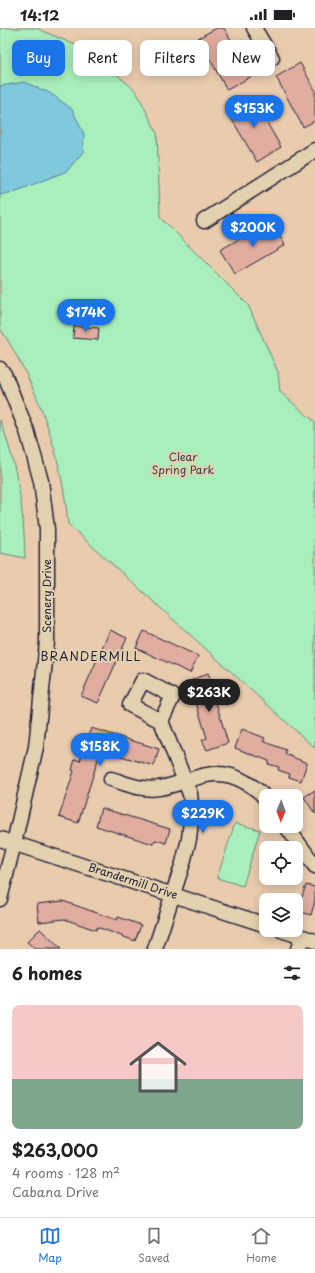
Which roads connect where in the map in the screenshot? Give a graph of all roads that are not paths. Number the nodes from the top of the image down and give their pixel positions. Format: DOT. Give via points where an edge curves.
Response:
graph roads {
  1 [pos="254,28"];
  2 [pos="261,40"];
  3 [pos="315,150"];
  4 [pos="204,221"];
  5 [pos="0,369"];
  6 [pos="161,721"];
  7 [pos="111,779"];
  8 [pos="184,782"];
  9 [pos="259,791"];
  10 [pos="291,833"];
  11 [pos="0,839"];
  12 [pos="14,843"];
  13 [pos="315,866"];
  14 [pos="173,894"];
  15 [pos="0,899"];
  16 [pos="259,923"];
  17 [pos="295,937"];
  18 [pos="305,942"];
  19 [pos="155,949"];
  1 -- 2 [label="street"];
  3 -- 4 [label="street"];
  5 -- 12 [label="street, Scenery Drive" via="27,431 40,481 47,529 47,642 36,746"];
  6 -- 8 [label="street"];
  7 -- 8 [label="street" via="141,788 158,789"];
  8 -- 9 [label="street" via="198,776 220,773 240,779"];
  8 -- 14 [label="street" via="190,794 192,812 189,839"];
  10 -- 13 [label="street"];
  11 -- 12 [label="street, Brandermill Drive"];
  12 -- 14 [label="street, Brandermill Drive"];
  12 -- 15 [label="street, Scenery Drive"];
  14 -- 16 [label="street, Brandermill Drive"];
  14 -- 19 [label="street"];
  17 -- 18 [label="street"];
}
